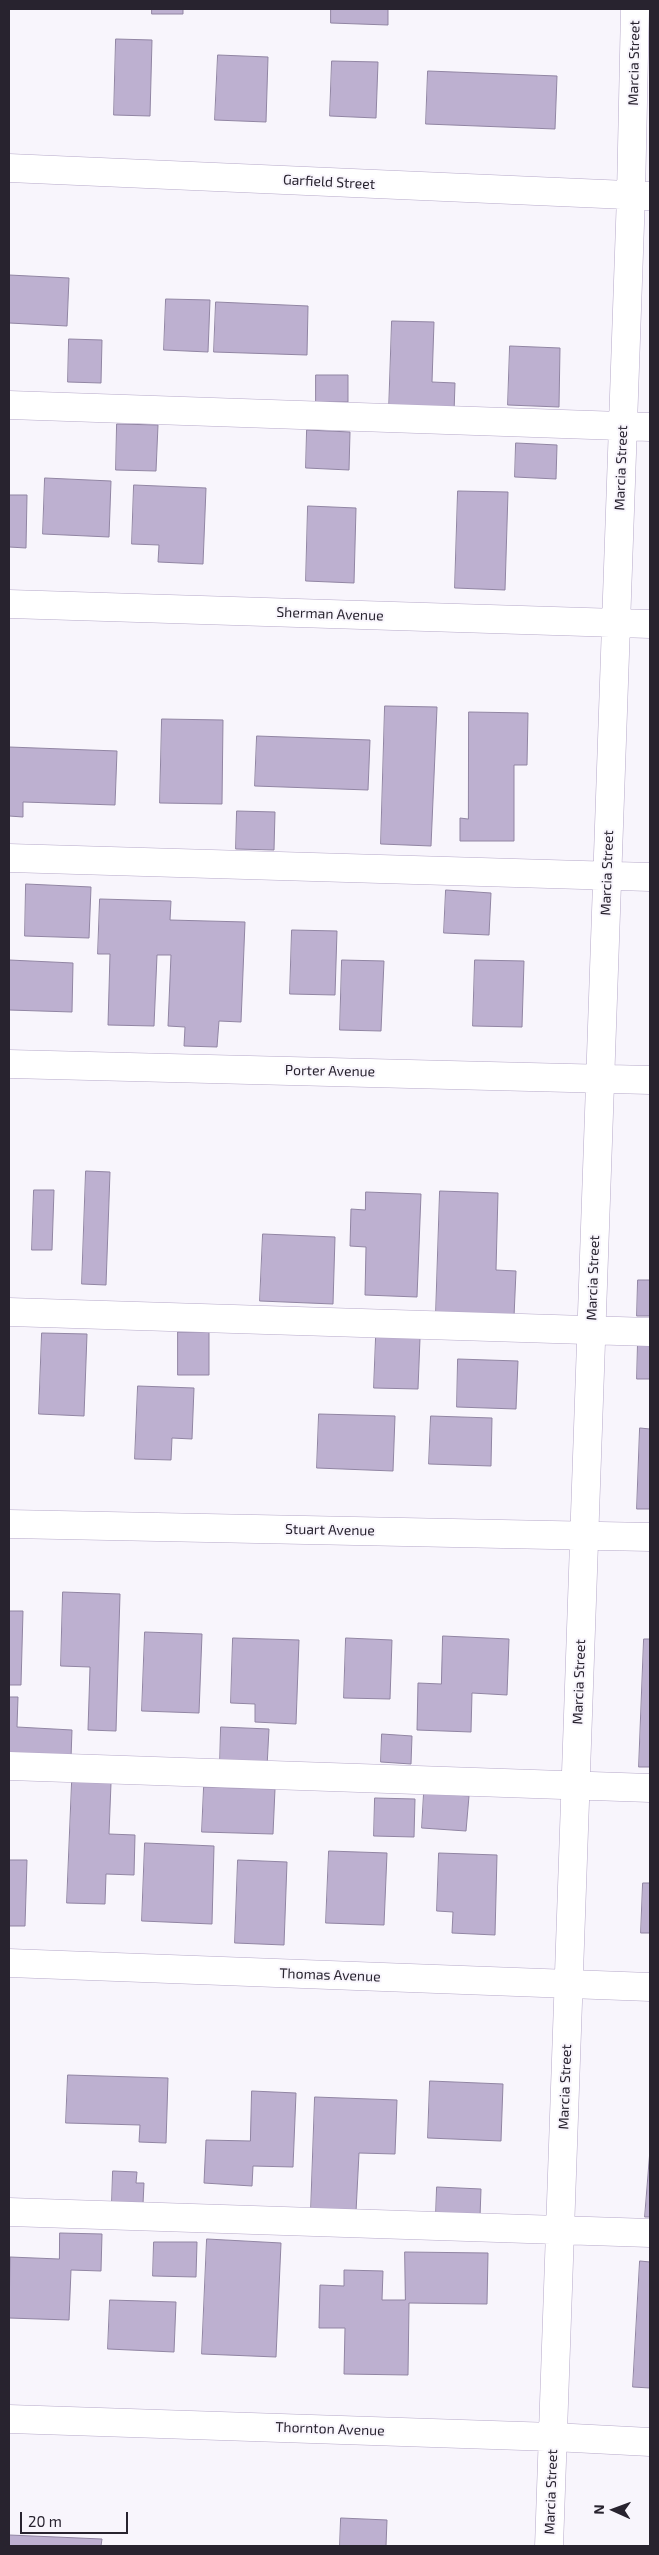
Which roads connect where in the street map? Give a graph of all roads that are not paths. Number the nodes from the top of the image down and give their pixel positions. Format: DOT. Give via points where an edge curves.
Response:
graph roads {
  1 [pos="635,9"];
  2 [pos="9,168"];
  3 [pos="641,196"];
  4 [pos="9,405"];
  5 [pos="623,426"];
  6 [pos="650,427"];
  7 [pos="9,604"];
  8 [pos="616,622"];
  9 [pos="650,624"];
  10 [pos="9,858"];
  11 [pos="607,875"];
  12 [pos="650,877"];
  13 [pos="9,1064"];
  14 [pos="600,1078"];
  15 [pos="650,1080"];
  16 [pos="9,1312"];
  17 [pos="591,1331"];
  18 [pos="650,1332"];
  19 [pos="9,1524"];
  20 [pos="584,1534"];
  21 [pos="650,1537"];
  22 [pos="9,1766"];
  23 [pos="576,1785"];
  24 [pos="650,1788"];
  25 [pos="9,1963"];
  26 [pos="569,1984"];
  27 [pos="650,1988"];
  28 [pos="9,2212"];
  29 [pos="560,2229"];
  30 [pos="650,2233"];
  31 [pos="9,2419"];
  32 [pos="553,2437"];
  33 [pos="650,2442"];
  34 [pos="549,2546"];
  1 -- 3 [label="street, Marcia Street"];
  2 -- 3 [label="street, Garfield Street"];
  3 -- 5 [label="street, Marcia Street"];
  4 -- 5 [label="street"];
  5 -- 6 [label="street"];
  5 -- 8 [label="street, Marcia Street"];
  7 -- 8 [label="street, Sherman Avenue"];
  8 -- 9 [label="street, Sherman Avenue"];
  8 -- 11 [label="street, Marcia Street"];
  10 -- 11 [label="street"];
  11 -- 12 [label="street"];
  11 -- 14 [label="street, Marcia Street"];
  13 -- 14 [label="street, Porter Avenue"];
  14 -- 15 [label="street, Porter Avenue"];
  14 -- 17 [label="street, Marcia Street"];
  16 -- 17 [label="street"];
  17 -- 18 [label="street"];
  17 -- 20 [label="street, Marcia Street"];
  19 -- 20 [label="street, Stuart Avenue"];
  20 -- 21 [label="street, Stuart Avenue"];
  20 -- 23 [label="street, Marcia Street"];
  22 -- 23 [label="street"];
  23 -- 24 [label="street"];
  23 -- 26 [label="street, Marcia Street"];
  25 -- 26 [label="street, Thomas Avenue"];
  26 -- 27 [label="street, Thomas Avenue"];
  26 -- 29 [label="street, Marcia Street"];
  28 -- 29 [label="street"];
  29 -- 30 [label="street"];
  29 -- 32 [label="street, Marcia Street"];
  31 -- 32 [label="street, Thornton Avenue"];
  32 -- 33 [label="street, Thornton Avenue"];
  32 -- 34 [label="street, Marcia Street"];
}
